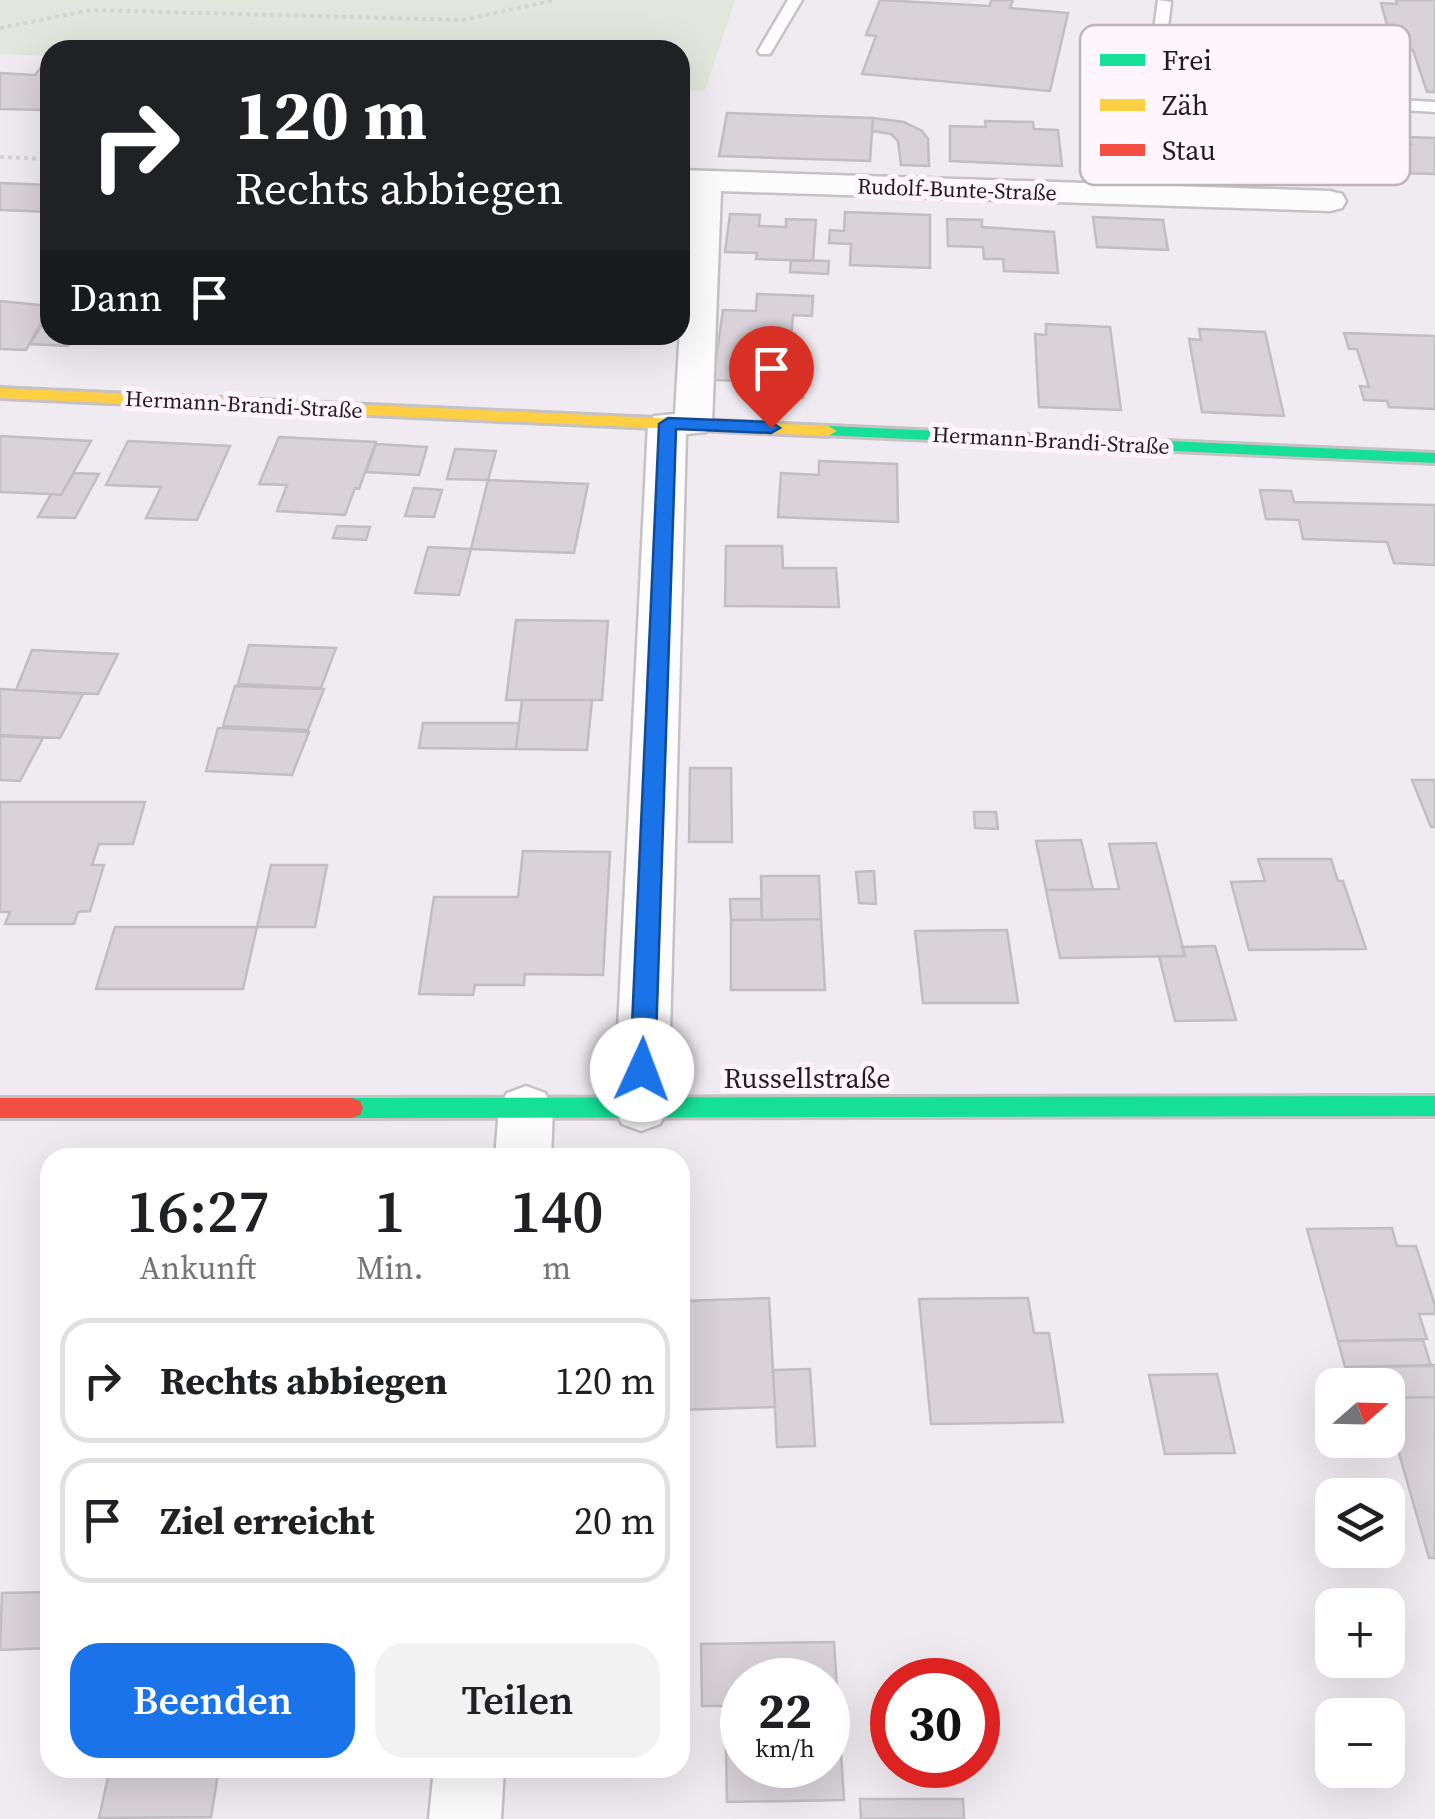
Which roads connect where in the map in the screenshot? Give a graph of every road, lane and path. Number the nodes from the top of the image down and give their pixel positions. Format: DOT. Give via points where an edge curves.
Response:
graph roads {
  1 [pos="555,0"];
  2 [pos="795,0"];
  3 [pos="0,28"];
  4 [pos="765,51"];
  5 [pos="1410,106"];
  6 [pos="1435,107"];
  7 [pos="0,157"];
  8 [pos="40,159"];
  9 [pos="692,180"];
  10 [pos="1330,201"];
  11 [pos="690,221"];
  12 [pos="684,345"];
  13 [pos="0,393"];
  14 [pos="680,424"];
  15 [pos="1435,458"];
  16 [pos="1435,1106"];
  17 [pos="0,1108"];
  18 [pos="641,1109"];
  19 [pos="525,1133"];
  20 [pos="469,1778"];
  21 [pos="465,1819"];
  1 -- 3 [label="path" via="463,20 91,10"];
  2 -- 4 [label="lane"];
  5 -- 6 [label="lane"];
  7 -- 8 [label="path"];
  9 -- 10 [label="street, Rudolf-Bunte-Straße"];
  9 -- 11 [label="street, Rudolf-Bunte-Straße"];
  12 -- 14 [label="street, Rudolf-Bunte-Straße"];
  13 -- 14 [label="street, Hermann-Brandi-Straße"];
  14 -- 15 [label="street, Hermann-Brandi-Straße"];
  14 -- 18 [label="street"];
  16 -- 18 [label="street, Russellstraße"];
  17 -- 19 [label="street, Russellstraße"];
  18 -- 19 [label="street, Russellstraße"];
  20 -- 21 [label="street"];
}
